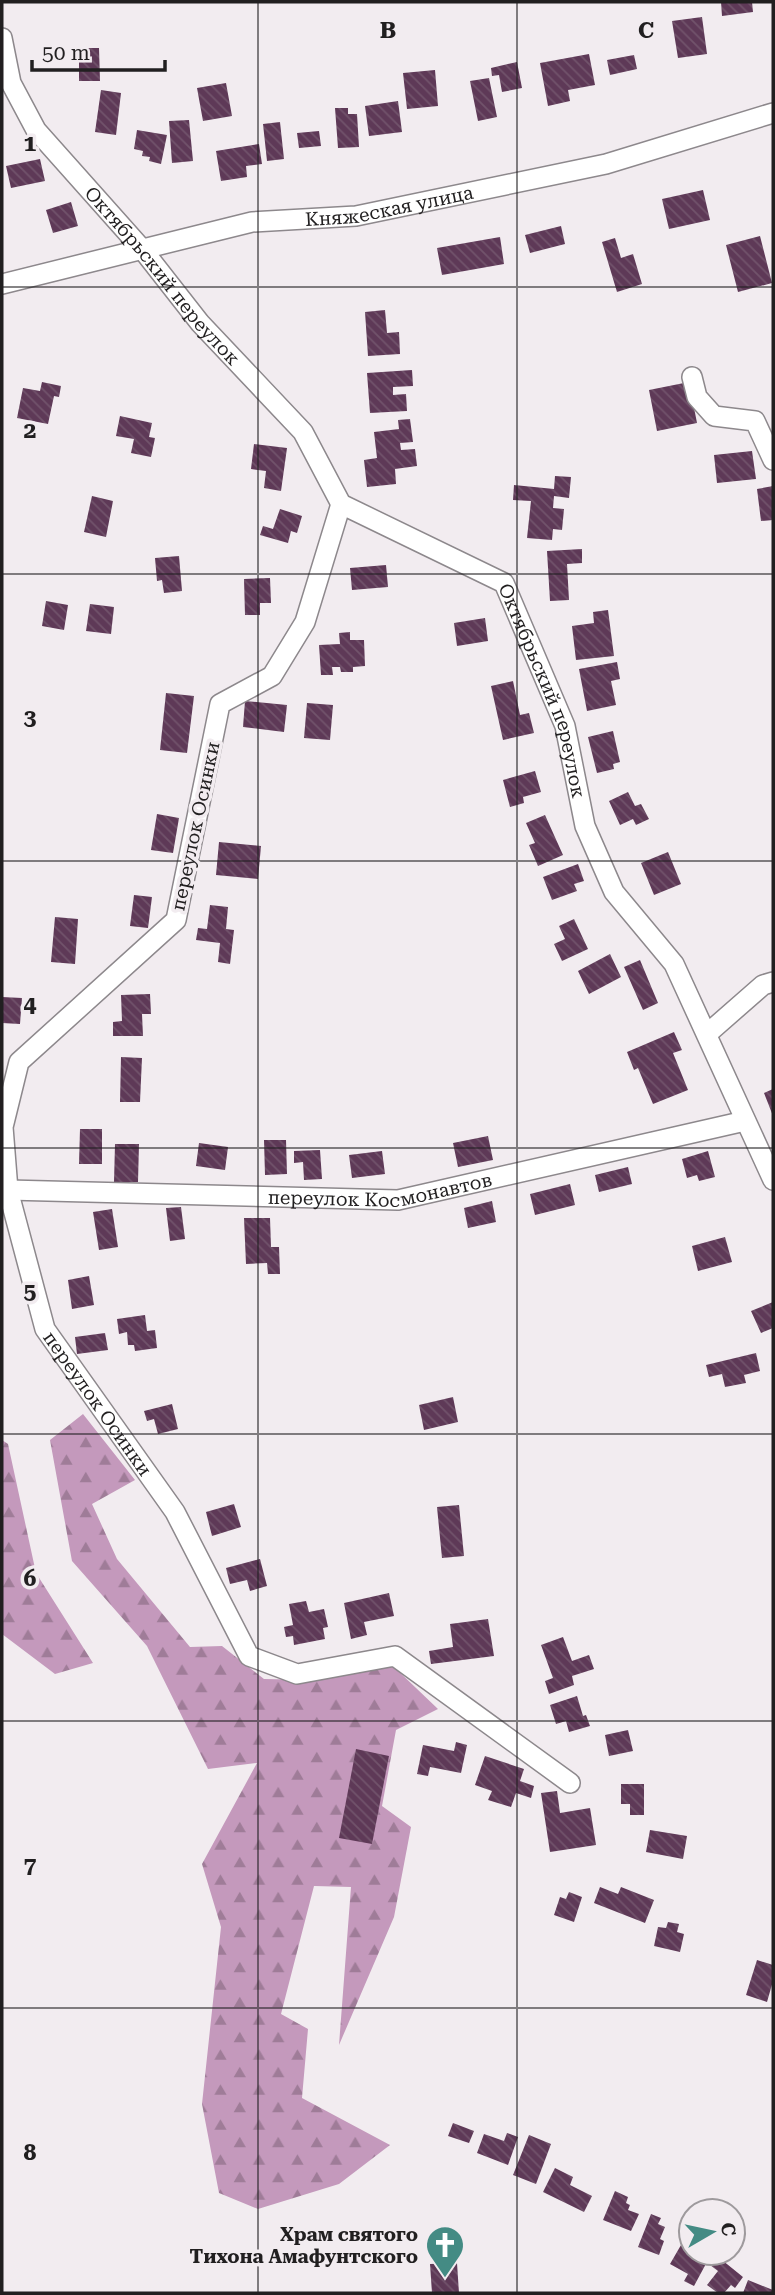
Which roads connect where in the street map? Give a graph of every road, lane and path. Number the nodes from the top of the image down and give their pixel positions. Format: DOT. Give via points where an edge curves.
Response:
graph roads {
  1 [pos="2,38"];
  2 [pos="773,113"];
  3 [pos="142,249"];
  4 [pos="2,284"];
  5 [pos="692,377"];
  6 [pos="773,460"];
  7 [pos="341,504"];
  8 [pos="773,982"];
  9 [pos="707,1034"];
  10 [pos="745,1121"];
  11 [pos="773,1180"];
  12 [pos="8,1189"];
  13 [pos="570,1783"];
  1 -- 3 [label="street, Октябрьский переулок" via="11,83 36,130"];
  2 -- 3 [label="street, Княжеская улица" via="606,164 356,216 252,222"];
  3 -- 4 [label="street, Княжеская улица"];
  3 -- 7 [label="street, Октябрьский переулок" via="200,323 303,432"];
  5 -- 6 [label="street" via="697,397 714,416 755,421"];
  7 -- 9 [label="street, Октябрьский переулок" via="505,583 565,726 585,826 614,892 674,964"];
  7 -- 12 [label="street, переулок Осинки" via="305,622 272,676 220,704 176,920 19,1062 3,1127"];
  8 -- 9 [label="street" via="763,985"];
  9 -- 10 [label="street, Октябрьский переулок"];
  10 -- 11 [label="street, Октябрьский переулок"];
  10 -- 12 [label="street, переулок Космонавтов" via="398,1200"];
  12 -- 13 [label="street, переулок Осинки" via="45,1329 175,1512 249,1657 297,1674 395,1656"];
}
